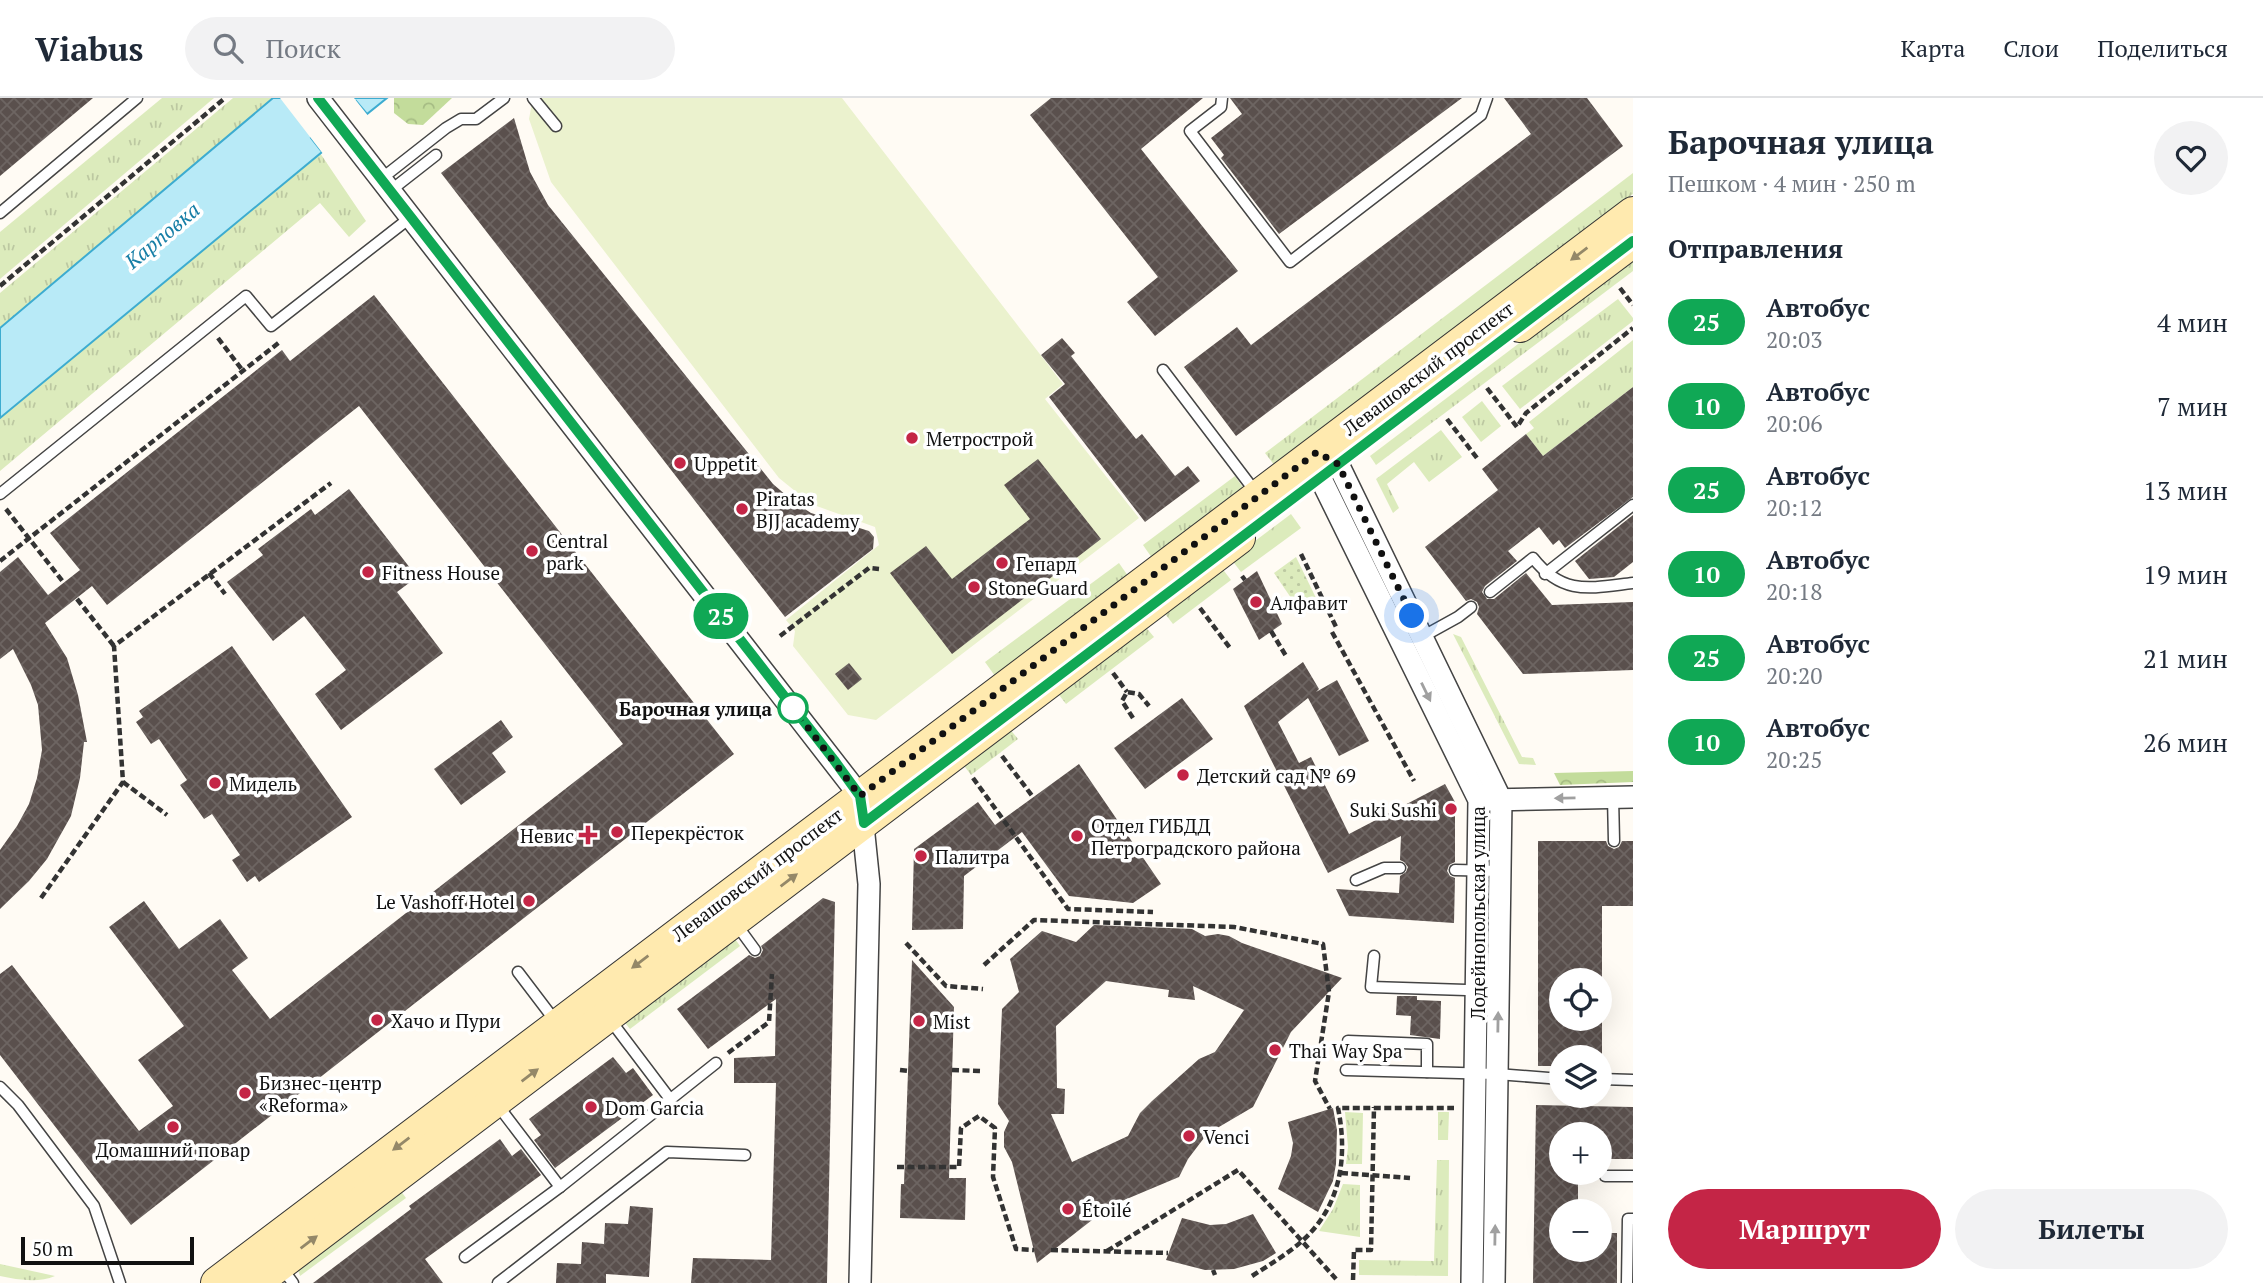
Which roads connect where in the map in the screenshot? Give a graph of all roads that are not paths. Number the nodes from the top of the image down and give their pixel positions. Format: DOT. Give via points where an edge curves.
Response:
graph roads {
  1 [pos="137,98"];
  2 [pos="318,98"];
  3 [pos="504,98"];
  4 [pos="533,98"];
  5 [pos="1222,98"];
  6 [pos="1487,98"];
  7 [pos="556,126"];
  8 [pos="436,155"];
  9 [pos="386,185"];
  10 [pos="0,213"];
  11 [pos="1633,213"];
  12 [pos="411,217"];
  13 [pos="1633,241"];
  14 [pos="1163,370"];
  15 [pos="1325,464"];
  16 [pos="0,494"];
  17 [pos="1259,496"];
  18 [pos="1633,505"];
  19 [pos="1373,534"];
  20 [pos="1353,546"];
  21 [pos="1545,574"];
  22 [pos="1633,583"];
  23 [pos="1159,585"];
  24 [pos="1490,592"];
  25 [pos="1402,596"];
  26 [pos="1383,606"];
  27 [pos="1471,607"];
  28 [pos="1422,637"];
  29 [pos="1403,647"];
  30 [pos="1467,754"];
  31 [pos="1623,797"];
  32 [pos="1479,800"];
  33 [pos="1501,800"];
  34 [pos="862,809"];
  35 [pos="1614,841"];
  36 [pos="1400,868"];
  37 [pos="1455,870"];
  38 [pos="1478,870"];
  39 [pos="1500,871"];
  40 [pos="1356,880"];
  41 [pos="727,912"];
  42 [pos="755,950"];
  43 [pos="1374,956"];
  44 [pos="518,972"];
  45 [pos="1476,989"];
  46 [pos="1498,991"];
  47 [pos="600,1007"];
  48 [pos="565,1034"];
  49 [pos="1348,1041"];
  50 [pos="716,1063"];
  51 [pos="1346,1070"];
  52 [pos="1427,1072"];
  53 [pos="1612,1079"];
  54 [pos="1549,1080"];
  55 [pos="1633,1080"];
  56 [pos="1475,1084"];
  57 [pos="1497,1085"];
  58 [pos="0,1087"];
  59 [pos="487,1093"];
  60 [pos="670,1099"];
  61 [pos="1474,1150"];
  62 [pos="1496,1150"];
  63 [pos="745,1155"];
  64 [pos="1612,1176"];
  65 [pos="1633,1176"];
  66 [pos="560,1186"];
  67 [pos="1633,1219"];
  68 [pos="465,1257"];
  69 [pos="273,1269"];
  70 [pos="120,1283"];
  71 [pos="217,1283"];
  72 [pos="498,1283"];
  73 [pos="860,1283"];
  74 [pos="1472,1283"];
  75 [pos="1494,1283"];
  76 [pos="1627,1283"];
  1 -- 10 [label="lane"];
  2 -- 9 [label="street"];
  3 -- 9 [label="lane" via="476,119 461,118 446,128"];
  4 -- 7 [label="lane"];
  5 -- 6 [label="lane" via="1221,107 1190,131 1290,262 1481,115"];
  8 -- 9 [label="lane"];
  9 -- 12 [label="street"];
  11 -- 15 [label="street, Левашовский проспект, one-way"];
  12 -- 16 [label="lane" via="271,326 246,296"];
  12 -- 34 [label="street"];
  13 -- 15 [label="street, Левашовский проспект"];
  14 -- 17 [label="lane"];
  15 -- 17 [label="street, Левашовский проспект"];
  15 -- 19 [label="street, Лодейнопольская улица"];
  15 -- 20 [label="street, Лодейнопольская улица"];
  15 -- 23 [label="street, Левашовский проспект"];
  17 -- 23 [label="street, Левашовский проспект"];
  18 -- 21 [label="lane"];
  19 -- 20 [label="lane"];
  19 -- 25 [label="street, Лодейнопольская улица"];
  20 -- 26 [label="street, Лодейнопольская улица"];
  21 -- 22 [label="lane" via="1580,589"];
  21 -- 24 [label="lane" via="1533,558"];
  23 -- 34 [label="street, Левашовский проспект"];
  25 -- 26 [label="lane"];
  25 -- 28 [label="street, Лодейнопольская улица"];
  26 -- 29 [label="street, Лодейнопольская улица"];
  27 -- 28 [label="lane"];
  28 -- 29 [label="lane"];
  28 -- 30 [label="street, Лодейнопольская улица"];
  29 -- 30 [label="street, Лодейнопольская улица, one-way"];
  30 -- 32 [label="street, Лодейнопольская улица"];
  30 -- 33 [label="street, Лодейнопольская улица"];
  31 -- 33 [label="street, one-way"];
  31 -- 35 [label="lane"];
  32 -- 33 [label="street"];
  32 -- 38 [label="street, Лодейнопольская улица"];
  33 -- 39 [label="street, Лодейнопольская улица"];
  34 -- 41 [label="street, Левашовский проспект"];
  34 -- 73 [label="street" via="869,884"];
  36 -- 40 [label="lane" via="1384,868"];
  37 -- 38 [label="lane"];
  38 -- 39 [label="lane"];
  38 -- 45 [label="street, Лодейнопольская улица"];
  39 -- 46 [label="street, Лодейнопольская улица"];
  41 -- 42 [label="lane"];
  41 -- 47 [label="street, Левашовский проспект"];
  43 -- 45 [label="lane" via="1371,987"];
  44 -- 48 [label="lane"];
  45 -- 46 [label="lane"];
  45 -- 56 [label="street, Лодейнопольская улица"];
  57 -- 46 [label="street, Лодейнопольская улица, one-way"];
  47 -- 48 [label="street, Левашовский проспект"];
  47 -- 60 [label="lane"];
  48 -- 59 [label="street, Левашовский проспект"];
  49 -- 52 [label="lane" via="1427,1044"];
  50 -- 60 [label="lane"];
  51 -- 52 [label="lane"];
  52 -- 56 [label="lane"];
  53 -- 55 [label="lane"];
  54 -- 57 [label="lane"];
  56 -- 57 [label="lane"];
  56 -- 57 [label="lane"];
  56 -- 61 [label="street, Лодейнопольская улица"];
  57 -- 62 [label="street, Лодейнопольская улица"];
  58 -- 70 [label="lane" via="94,1206"];
  59 -- 66 [label="lane"];
  59 -- 69 [label="street, Левашовский проспект" via="360,1189"];
  60 -- 66 [label="lane"];
  61 -- 62 [label="lane"];
  61 -- 74 [label="street, Лодейнопольская улица"];
  75 -- 62 [label="street, Лодейнопольская улица, one-way"];
  63 -- 72 [label="lane" via="667,1152"];
  64 -- 65 [label="lane"];
  66 -- 68 [label="lane"];
  67 -- 76 [label="lane" via="1628,1219"];
  69 -- 71 [label="street, Левашовский проспект"];
}
